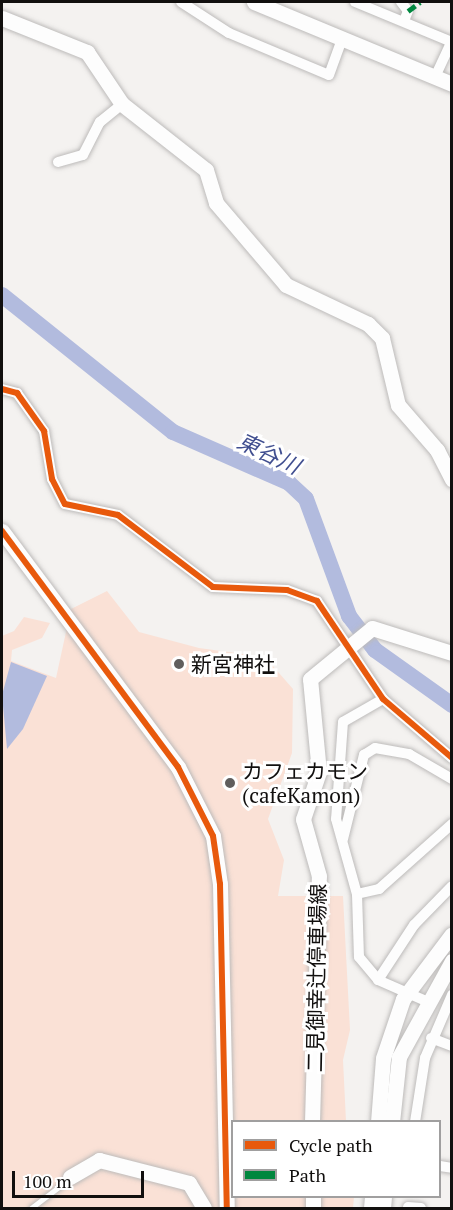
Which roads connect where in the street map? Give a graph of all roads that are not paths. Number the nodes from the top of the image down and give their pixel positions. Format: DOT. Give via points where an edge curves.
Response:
graph roads {
  1 [pos="181,2"];
  2 [pos="254,2"];
  3 [pos="354,2"];
  4 [pos="401,2"];
  5 [pos="2,18"];
  6 [pos="404,21"];
  7 [pos="342,39"];
  8 [pos="451,41"];
  9 [pos="435,77"];
  10 [pos="452,84"];
  11 [pos="122,104"];
  12 [pos="58,162"];
  13 [pos="2,389"];
  14 [pos="452,478"];
  15 [pos="2,531"];
  16 [pos="346,646"];
  17 [pos="452,653"];
  18 [pos="383,699"];
  19 [pos="452,758"];
  20 [pos="452,779"];
  21 [pos="452,824"];
  22 [pos="343,839"];
  23 [pos="452,886"];
  24 [pos="357,894"];
  25 [pos="452,933"];
  26 [pos="452,962"];
  27 [pos="378,980"];
  28 [pos="408,993"];
  29 [pos="452,995"];
  30 [pos="426,1001"];
  31 [pos="431,1038"];
  32 [pos="452,1046"];
  33 [pos="312,1120"];
  34 [pos="378,1120"];
  35 [pos="392,1120"];
  36 [pos="415,1120"];
  37 [pos="70,1178"];
  38 [pos="408,1204"];
  39 [pos="31,1209"];
  40 [pos="204,1209"];
  41 [pos="227,1209"];
  42 [pos="421,1209"];
  1 -- 7 [label="street" via="229,33 329,75"];
  2 -- 7 [label="street"];
  3 -- 6 [label="street"];
  4 -- 6 [label="street" via="408,11"];
  5 -- 11 [label="street" via="87,52"];
  6 -- 8 [label="street"];
  7 -- 9 [label="street"];
  8 -- 9 [label="street"];
  9 -- 10 [label="street"];
  11 -- 12 [label="street" via="100,123 83,155"];
  11 -- 14 [label="street" via="206,170 216,203 286,285 368,324 382,338 398,405 437,450"];
  13 -- 16 [label="street" via="17,393 44,431 54,486 65,504 118,515 213,587 307,596"];
  15 -- 41 [label="street" via="171,758 198,798 213,836 221,896"];
  16 -- 17 [label="street, 二見御幸辻停車場線" via="372,628"];
  16 -- 18 [label="street"];
  16 -- 33 [label="street, 二見御幸辻停車場線" via="310,679 308,696 319,772 303,819 319,876"];
  18 -- 19 [label="street"];
  18 -- 22 [label="street" via="343,722 334,802"];
  20 -- 22 [label="street" via="409,754 375,748 363,755"];
  21 -- 24 [label="street" via="379,889"];
  22 -- 24 [label="street"];
  23 -- 27 [label="street" via="414,925"];
  24 -- 27 [label="street" via="359,957"];
  25 -- 28 [label="street"];
  26 -- 30 [label="street"];
  27 -- 28 [label="street"];
  28 -- 30 [label="street"];
  28 -- 34 [label="street" via="383,1058"];
  29 -- 31 [label="street"];
  30 -- 35 [label="street" via="399,1057"];
  31 -- 32 [label="street"];
  31 -- 36 [label="street"];
  37 -- 39 [label="lane"];
  37 -- 40 [label="street" via="99,1160 189,1183"];
  38 -- 42 [label="street"];
}
